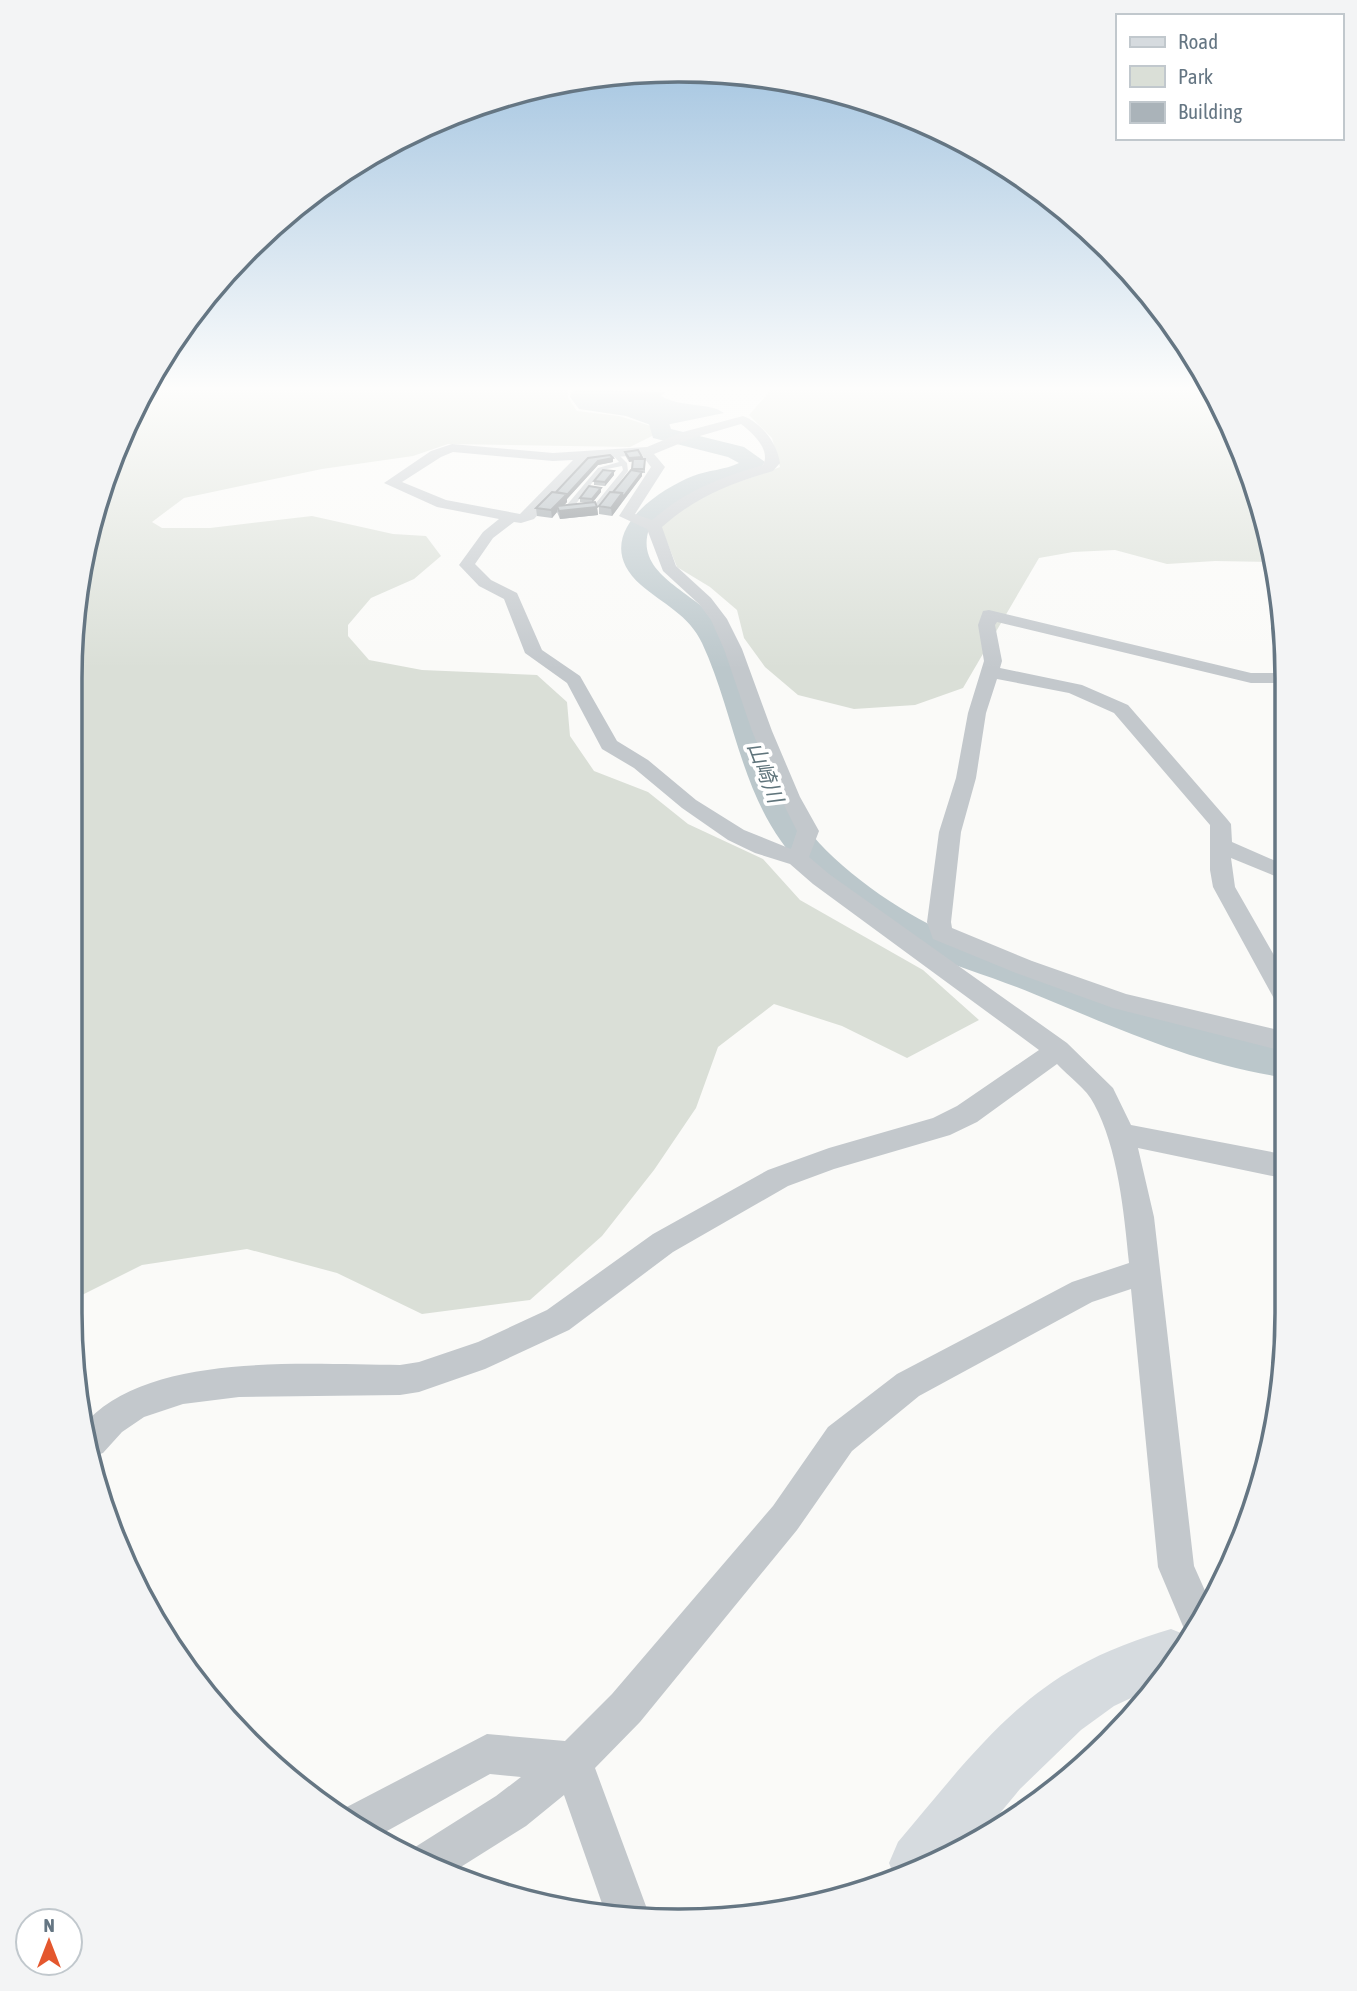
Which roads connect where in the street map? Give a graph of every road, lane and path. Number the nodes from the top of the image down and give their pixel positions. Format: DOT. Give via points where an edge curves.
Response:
graph roads {
  1 [pos="391,483"];
  2 [pos="559,483"];
  3 [pos="589,483"];
  4 [pos="616,483"];
  5 [pos="647,483"];
  6 [pos="718,483"];
  7 [pos="510,518"];
  8 [pos="645,523"];
  9 [pos="990,672"];
  10 [pos="1275,678"];
  11 [pos="1220,845"];
  12 [pos="802,850"];
  13 [pos="1275,869"];
  14 [pos="1275,976"];
  15 [pos="1275,1039"];
  16 [pos="1058,1050"];
  17 [pos="1121,1134"];
  18 [pos="1275,1165"];
  19 [pos="1145,1272"];
  20 [pos="96,1437"];
  21 [pos="1195,1611"];
  22 [pos="1165,1657"];
  23 [pos="573,1762"];
  24 [pos="366,1820"];
  25 [pos="927,1854"];
  26 [pos="438,1857"];
  27 [pos="624,1906"];
  1 -- 7 [label="street" via="442,504"];
  2 -- 7 [label="street" via="527,518"];
  3 -- 4 [label="lane" via="569,508 597,506"];
  5 -- 8 [label="street" via="626,516"];
  6 -- 8 [label="street"];
  7 -- 12 [label="street" via="488,535 467,565 485,583 515,601 534,653 574,680 609,745 727,830 763,848"];
  8 -- 12 [label="street" via="669,568 719,619 762,732 808,831"];
  9 -- 10 [label="street" via="989,615 1251,678"];
  9 -- 11 [label="street" via="1083,692 1121,709 1220,824"];
  9 -- 15 [label="street" via="950,832 941,933 1122,1002"];
  11 -- 13 [label="street"];
  11 -- 14 [label="street" via="1224,887"];
  12 -- 16 [label="street" via="821,879"];
  16 -- 17 [label="street" via="1104,1095"];
  16 -- 20 [label="street" via="967,1114 940,1127 778,1178 663,1242 558,1320 485,1354 400,1380 214,1382 164,1393 128,1408"];
  17 -- 18 [label="street"];
  17 -- 19 [label="street" via="1139,1217"];
  19 -- 21 [label="street" via="1176,1567"];
  19 -- 23 [label="street" via="1083,1292 908,1385 840,1439 785,1518 626,1708"];
  22 -- 25 [label="main road" via="1142,1662 1069,1703 997,1773"];
  23 -- 24 [label="street" via="487,1754"];
  23 -- 26 [label="street" via="511,1811"];
  23 -- 27 [label="street"];
}
